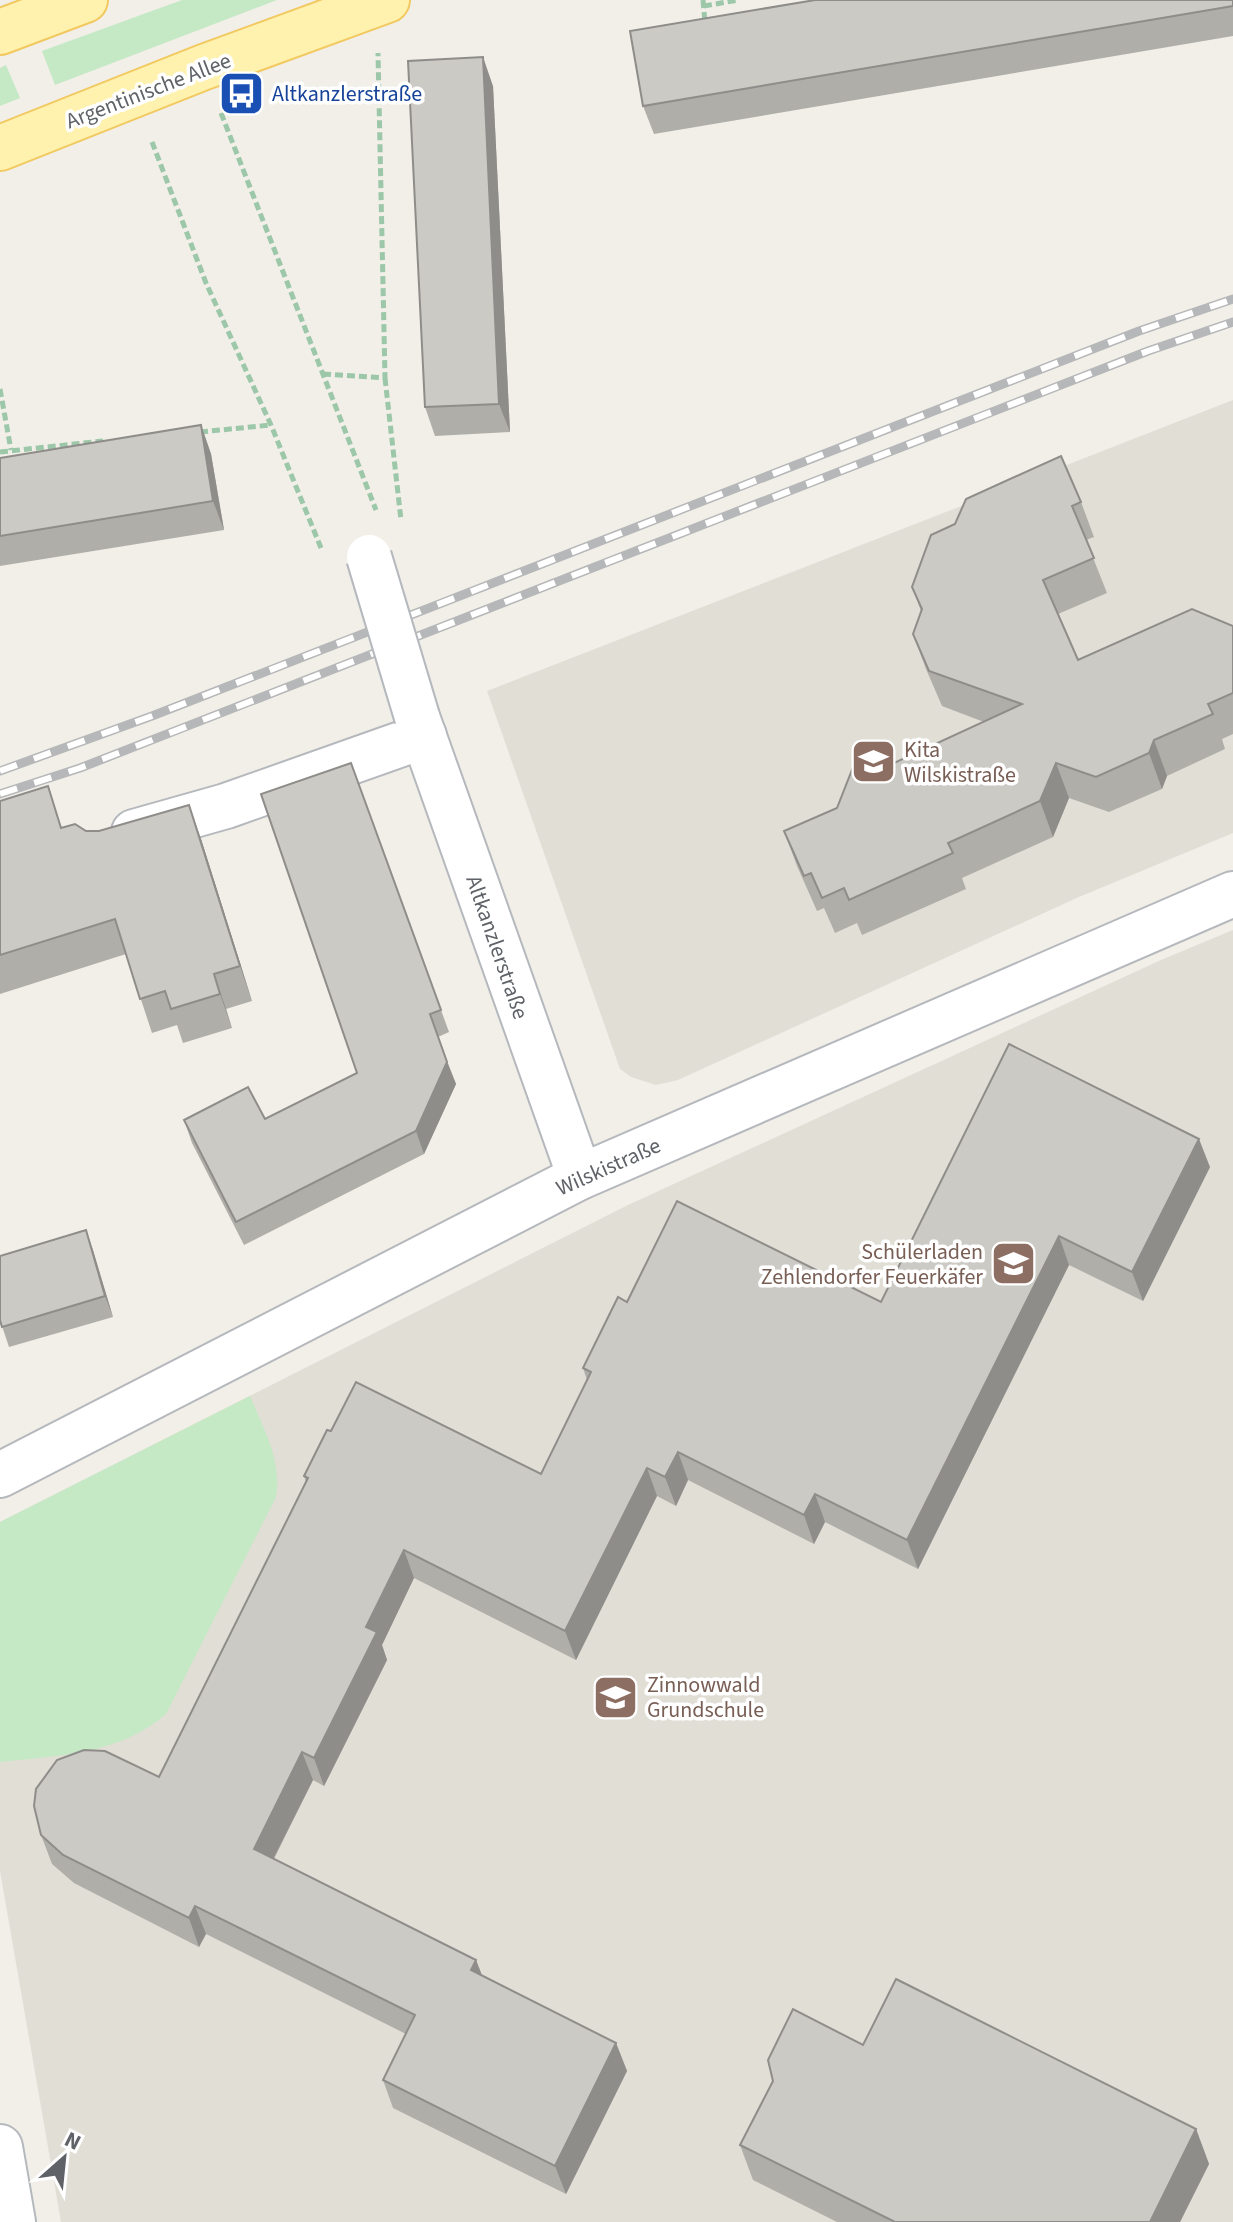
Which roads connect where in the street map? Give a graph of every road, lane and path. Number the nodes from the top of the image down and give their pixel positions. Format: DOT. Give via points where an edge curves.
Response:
graph roads {
  1 [pos="85,0"];
  2 [pos="387,0"];
  3 [pos="738,0"];
  4 [pos="703,3"];
  5 [pos="0,32"];
  6 [pos="707,34"];
  7 [pos="378,53"];
  8 [pos="204,67"];
  9 [pos="152,142"];
  10 [pos="0,148"];
  11 [pos="323,374"];
  12 [pos="385,378"];
  13 [pos="0,389"];
  14 [pos="271,425"];
  15 [pos="194,433"];
  16 [pos="118,440"];
  17 [pos="11,450"];
  18 [pos="0,452"];
  19 [pos="401,527"];
  20 [pos="369,557"];
  21 [pos="420,727"];
  22 [pos="105,841"];
  23 [pos="1233,894"];
  24 [pos="580,1177"];
  25 [pos="0,1475"];
  26 [pos="0,2147"];
  27 [pos="13,2222"];
  1 -- 5 [label="main road"];
  2 -- 8 [label="main road, Argentinische Allee"];
  3 -- 4 [label="path"];
  4 -- 6 [label="path"];
  7 -- 12 [label="path"];
  8 -- 10 [label="main road, Argentinische Allee"];
  8 -- 11 [label="path"];
  9 -- 14 [label="path" via="206,283"];
  11 -- 12 [label="path"];
  11 -- 20 [label="path" via="379,518"];
  12 -- 19 [label="path"];
  13 -- 17 [label="path"];
  14 -- 15 [label="path"];
  14 -- 20 [label="path" via="320,548"];
  16 -- 17 [label="path"];
  17 -- 18 [label="path"];
  20 -- 21 [label="street, Altkanzlerstraße, bridge"];
  21 -- 22 [label="street" via="226,806"];
  21 -- 24 [label="street, Altkanzlerstraße"];
  23 -- 24 [label="street, Wilskistraße"];
  24 -- 25 [label="street, Wilskistraße"];
  26 -- 27 [label="street"];
}
